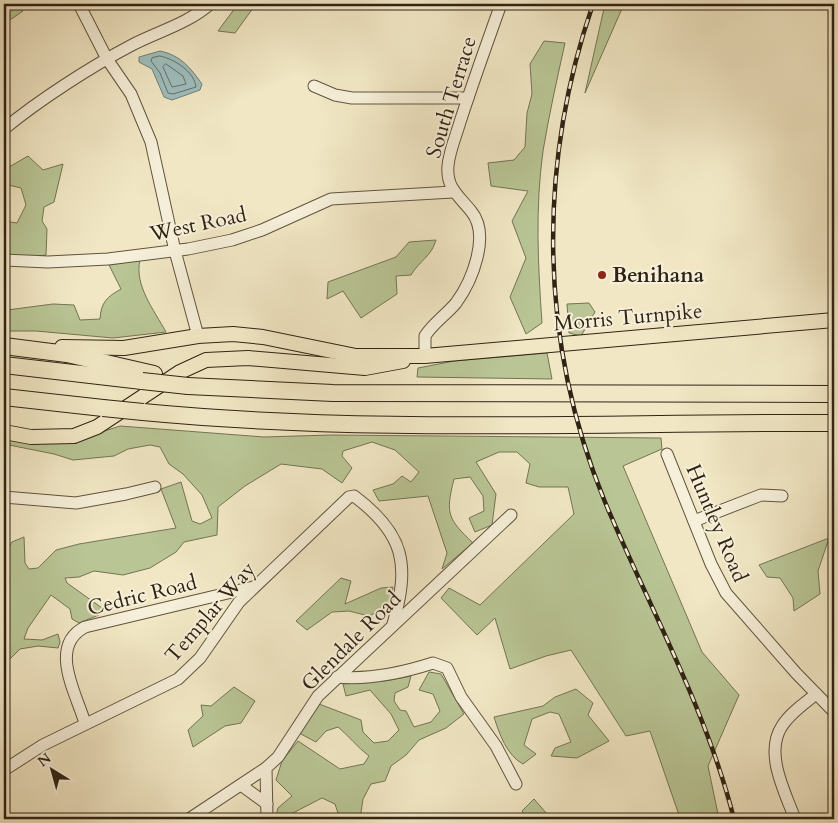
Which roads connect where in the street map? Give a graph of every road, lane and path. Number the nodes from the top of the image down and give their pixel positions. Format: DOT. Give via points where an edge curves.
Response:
graph roads {
  1 [pos="79,4"];
  2 [pos="210,4"];
  3 [pos="501,4"];
  4 [pos="107,59"];
  5 [pos="314,86"];
  6 [pos="468,98"];
  7 [pos="4,129"];
  8 [pos="453,192"];
  9 [pos="175,251"];
  10 [pos="4,260"];
  11 [pos="834,320"];
  12 [pos="198,336"];
  13 [pos="4,341"];
  14 [pos="4,346"];
  15 [pos="425,356"];
  16 [pos="4,365"];
  17 [pos="148,378"];
  18 [pos="834,385"];
  19 [pos="644,394"];
  20 [pos="834,394"];
  21 [pos="4,397"];
  22 [pos="4,408"];
  23 [pos="103,408"];
  24 [pos="834,423"];
  25 [pos="4,432"];
  26 [pos="667,454"];
  27 [pos="155,487"];
  28 [pos="782,496"];
  29 [pos="4,497"];
  30 [pos="511,515"];
  31 [pos="694,521"];
  32 [pos="254,586"];
  33 [pos="393,624"];
  34 [pos="338,677"];
  35 [pos="816,694"];
  36 [pos="834,712"];
  37 [pos="85,723"];
  38 [pos="266,768"];
  39 [pos="4,770"];
  40 [pos="516,784"];
  41 [pos="241,785"];
  42 [pos="267,804"];
  43 [pos="189,819"];
  44 [pos="267,819"];
  45 [pos="794,819"];
  1 -- 4 [label="street"];
  2 -- 4 [label="street" via="188,21 133,44"];
  3 -- 6 [label="street, South Terrace"];
  4 -- 7 [label="street"];
  4 -- 9 [label="street" via="131,94 151,142"];
  5 -- 6 [label="street" via="352,98"];
  6 -- 8 [label="street, South Terrace" via="448,166"];
  8 -- 9 [label="street, West Road" via="331,199 262,230 232,240"];
  8 -- 15 [label="street" via="476,218 480,242 462,293 425,336"];
  9 -- 10 [label="street, West Road" via="108,260"];
  9 -- 12 [label="street"];
  11 -- 15 [label="main road, Morris Turnpike"];
  12 -- 13 [label="main road" via="124,348 84,349"];
  12 -- 15 [label="main road" via="246,334 356,356"];
  14 -- 17 [label="highway" via="67,354"];
  15 -- 25 [label="main road" via="365,368 248,358 206,360 180,372 96,427 74,436 31,437"];
  16 -- 17 [label="highway"];
  17 -- 19 [label="highway, bridge" via="188,386 333,393"];
  18 -- 19 [label="highway"];
  19 -- 20 [label="highway"];
  21 -- 23 [label="highway"];
  22 -- 23 [label="highway"];
  23 -- 24 [label="highway, bridge" via="233,420 385,425"];
  26 -- 31 [label="street, Huntley Road"];
  27 -- 29 [label="street" via="76,503"];
  28 -- 31 [label="street" via="761,495"];
  30 -- 33 [label="street, Glendale Road"];
  31 -- 35 [label="street, Huntley Road" via="710,564 726,593"];
  32 -- 33 [label="street, Templar Way" via="349,496 354,496 378,516 398,547 403,570"];
  32 -- 37 [label="street, Templar Way" via="186,673"];
  32 -- 37 [label="street, Cedric Road" via="77,631 67,643 65,655"];
  33 -- 34 [label="street, Glendale Road"];
  34 -- 38 [label="street, Glendale Road" via="318,696 278,757"];
  34 -- 40 [label="street" via="360,679 433,663 446,668 461,697 496,746"];
  35 -- 36 [label="street, Huntley Road"];
  35 -- 45 [label="street" via="781,726 775,744 776,763"];
  37 -- 39 [label="street, Templar Way"];
  38 -- 41 [label="street, Glendale Road"];
  38 -- 42 [label="street"];
  41 -- 42 [label="street"];
  41 -- 43 [label="street, Glendale Road"];
  42 -- 44 [label="street"];
}
